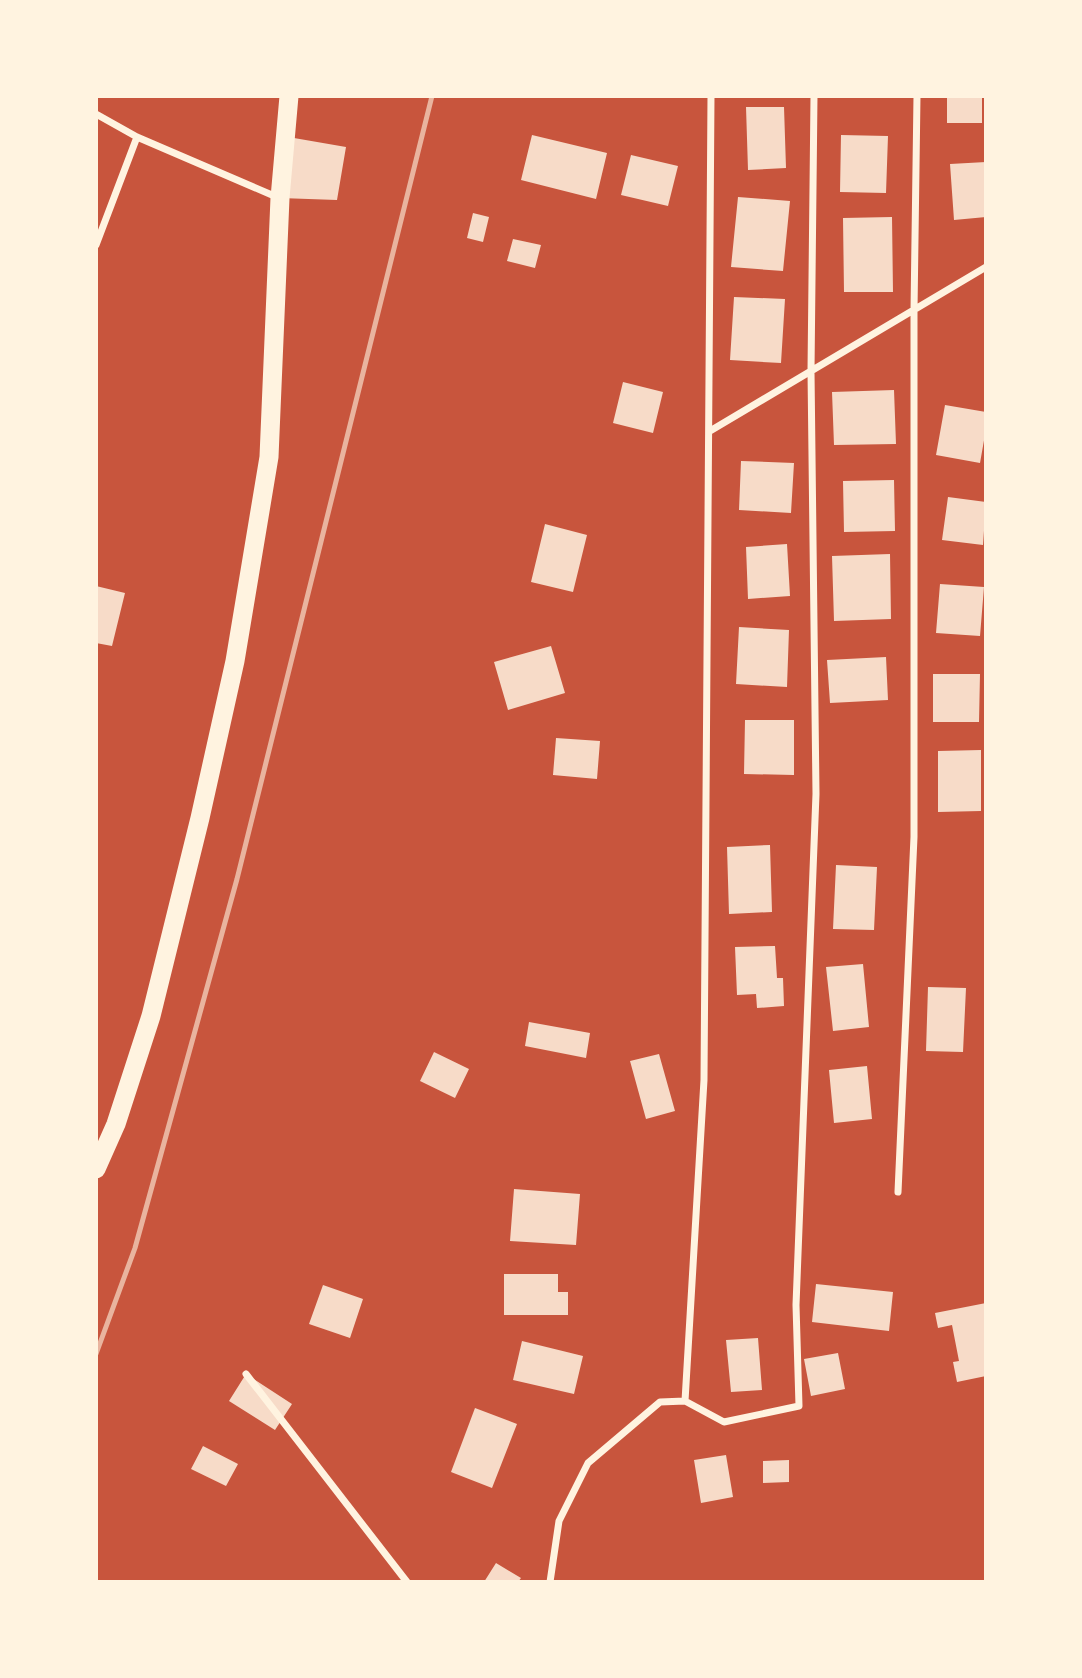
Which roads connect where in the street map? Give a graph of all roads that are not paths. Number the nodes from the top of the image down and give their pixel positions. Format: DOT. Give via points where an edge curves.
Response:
graph roads {
  1 [pos="289,96"];
  2 [pos="711,96"];
  3 [pos="814,96"];
  4 [pos="917,96"];
  5 [pos="96,114"];
  6 [pos="137,137"];
  7 [pos="280,198"];
  8 [pos="96,245"];
  9 [pos="986,267"];
  10 [pos="914,310"];
  11 [pos="810,371"];
  12 [pos="710,431"];
  13 [pos="96,1169"];
  14 [pos="898,1192"];
  15 [pos="246,1374"];
  16 [pos="685,1401"];
  17 [pos="407,1582"];
  18 [pos="550,1582"];
  1 -- 7 [label="highway"];
  2 -- 12 [label="street"];
  3 -- 11 [label="street"];
  4 -- 10 [label="street"];
  5 -- 6 [label="street"];
  6 -- 7 [label="street"];
  6 -- 8 [label="street"];
  7 -- 13 [label="highway" via="269,457 235,661 151,1016 116,1124"];
  9 -- 10 [label="street"];
  10 -- 11 [label="street"];
  10 -- 14 [label="street" via="914,836"];
  11 -- 12 [label="street"];
  11 -- 16 [label="street" via="816,794 796,1306 799,1406 724,1422"];
  12 -- 16 [label="street" via="704,1080"];
  15 -- 17 [label="street"];
  16 -- 18 [label="street" via="660,1402 589,1463 559,1521"];
}
